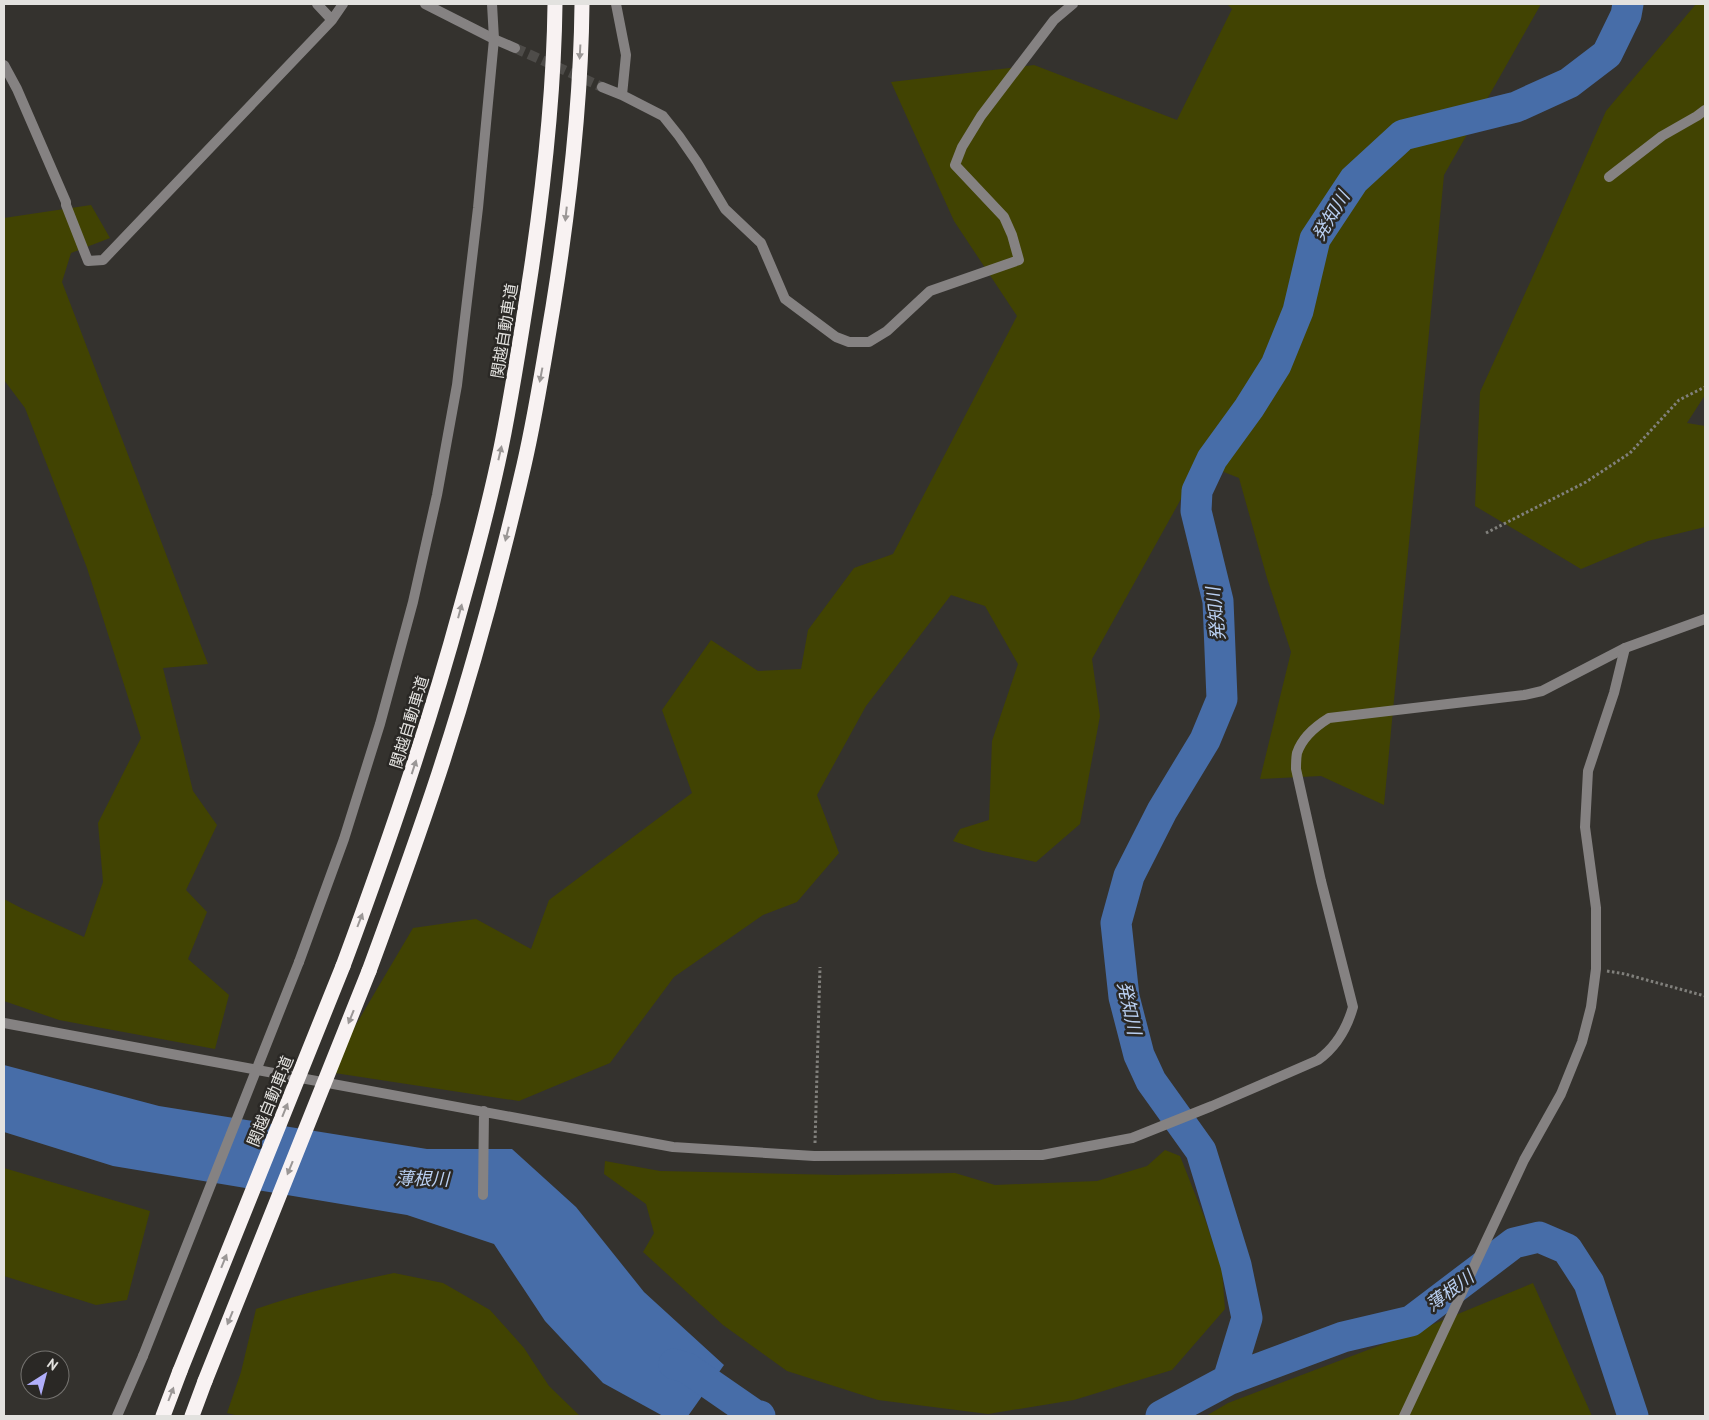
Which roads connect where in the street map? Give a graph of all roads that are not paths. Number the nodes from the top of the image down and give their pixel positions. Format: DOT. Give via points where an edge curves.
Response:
graph roads {
  1 [pos="317,4"];
  2 [pos="343,4"];
  3 [pos="425,4"];
  4 [pos="492,4"];
  5 [pos="555,4"];
  6 [pos="582,4"];
  7 [pos="616,4"];
  8 [pos="1073,4"];
  9 [pos="332,20"];
  10 [pos="494,39"];
  11 [pos="515,48"];
  12 [pos="4,65"];
  13 [pos="602,87"];
  14 [pos="622,95"];
  15 [pos="1705,110"];
  16 [pos="1609,177"];
  17 [pos="1705,618"];
  18 [pos="1625,648"];
  19 [pos="4,1024"];
  20 [pos="484,1111"];
  21 [pos="483,1195"];
  22 [pos="117,1416"];
  23 [pos="163,1416"];
  24 [pos="192,1416"];
  25 [pos="1404,1416"];
  1 -- 9 [label="street"];
  2 -- 9 [label="street"];
  3 -- 10 [label="street"];
  4 -- 10 [label="street"];
  23 -- 5 [label="highway, 関越自動車道, one-way, bridge" via="382,863 475,559 501,449 520,347 548,139"];
  6 -- 24 [label="highway, one-way, bridge" via="575,136 563,244 525,462 499,569 436,782 369,971"];
  7 -- 14 [label="street" via="626,55"];
  8 -- 14 [label="street" via="1054,20 981,116 955,165 1004,217 1019,260 930,292 887,331 869,342 849,342 836,337 785,299 761,244 725,209 679,136 663,116"];
  9 -- 12 [label="street" via="103,260 88,261 63,194"];
  10 -- 11 [label="street"];
  10 -- 22 [label="street, bridge" via="457,385 413,602 380,724 344,839 299,962"];
  13 -- 14 [label="street"];
  15 -- 16 [label="street" via="1662,136"];
  17 -- 18 [label="street"];
  18 -- 20 [label="street" via="1542,691 1329,718 1316,727 1297,753 1296,769 1353,1007 1350,1018 1331,1049 1318,1060 1212,1106 1132,1138 1042,1155 814,1156 673,1146"];
  18 -- 25 [label="street" via="1588,771 1585,827 1596,908 1596,969 1582,1042 1570,1075 1524,1160"];
  19 -- 20 [label="street"];
  20 -- 21 [label="street"];
}
